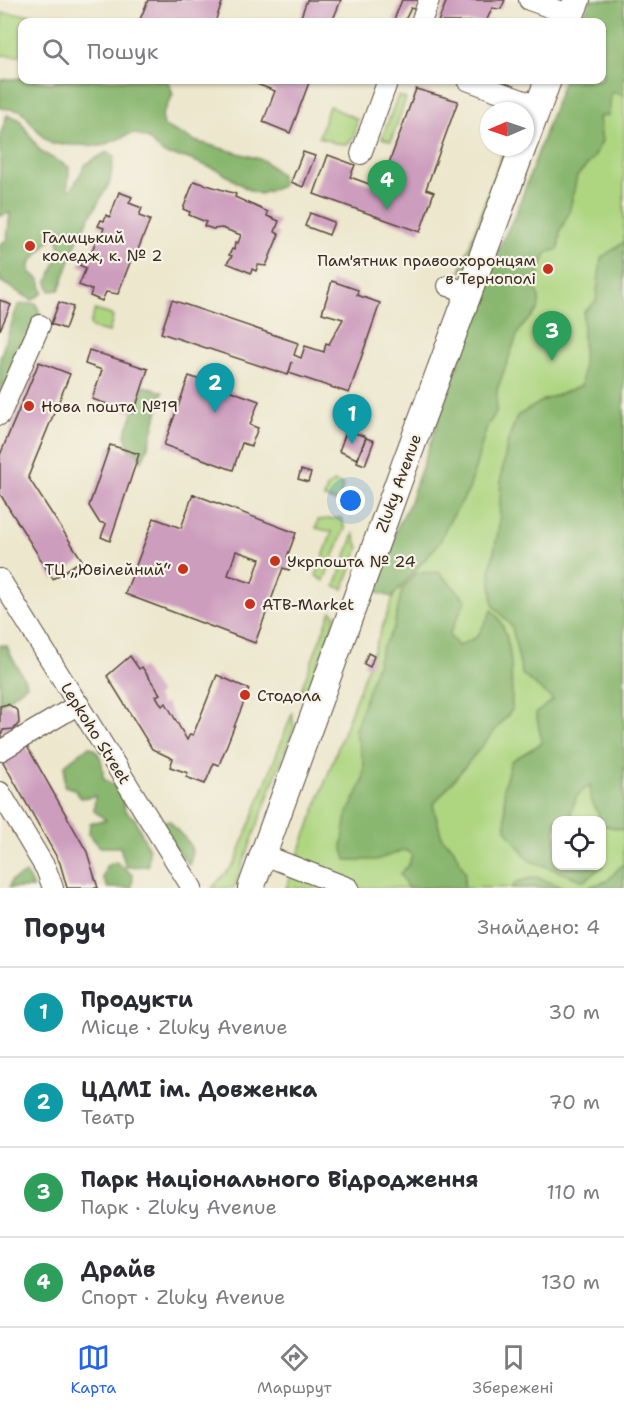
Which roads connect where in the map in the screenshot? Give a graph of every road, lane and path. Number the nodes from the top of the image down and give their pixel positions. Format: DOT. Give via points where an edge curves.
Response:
graph roads {
  1 [pos="429,0"];
  2 [pos="529,0"];
  3 [pos="572,13"];
  4 [pos="422,18"];
  5 [pos="387,84"];
  6 [pos="478,84"];
  7 [pos="546,84"];
  8 [pos="538,106"];
  9 [pos="534,117"];
  10 [pos="361,154"];
  11 [pos="519,156"];
  12 [pos="40,325"];
  13 [pos="0,415"];
  14 [pos="0,579"];
  15 [pos="79,704"];
  16 [pos="0,751"];
  17 [pos="0,792"];
  18 [pos="264,855"];
  19 [pos="53,888"];
  20 [pos="192,888"];
  21 [pos="251,888"];
  22 [pos="349,888"];
  1 -- 4 [label="street"];
  2 -- 3 [label="street"];
  5 -- 10 [label="street"];
  6 -- 8 [label="street"];
  7 -- 8 [label="main road"];
  8 -- 9 [label="main road"];
  11 -- 18 [label="main road, Zluky Avenue" via="459,289"];
  12 -- 13 [label="street"];
  14 -- 15 [label="street, Lepkoho Street"];
  15 -- 16 [label="street"];
  15 -- 20 [label="street, Lepkoho Street"];
  17 -- 19 [label="street" via="46,869"];
  18 -- 21 [label="main road, Zluky Avenue"];
  18 -- 22 [label="street"];
}
